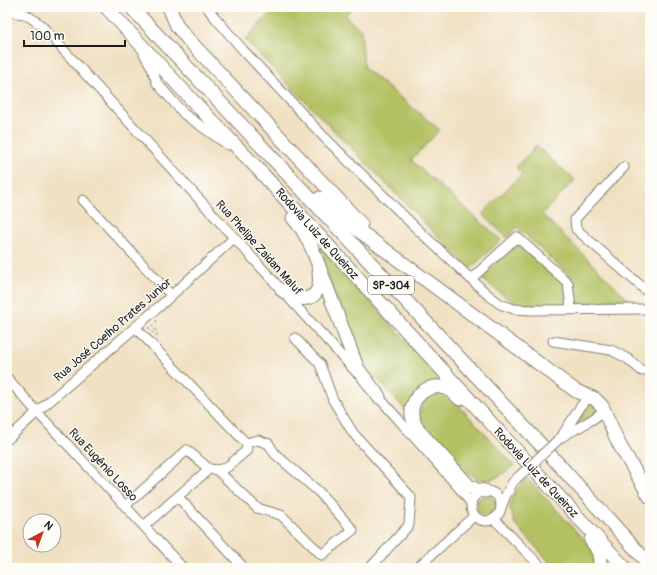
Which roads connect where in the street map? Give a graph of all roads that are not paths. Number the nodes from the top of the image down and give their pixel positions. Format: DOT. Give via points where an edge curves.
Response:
graph roads {
  1 [pos="105,7"];
  2 [pos="131,7"];
  3 [pos="168,7"];
  4 [pos="207,7"];
  5 [pos="7,12"];
  6 [pos="214,95"];
  7 [pos="624,167"];
  8 [pos="257,168"];
  9 [pos="83,200"];
  10 [pos="234,238"];
  11 [pos="386,251"];
  12 [pos="318,265"];
  13 [pos="471,279"];
  14 [pos="282,290"];
  15 [pos="650,294"];
  16 [pos="171,295"];
  17 [pos="571,309"];
  18 [pos="650,309"];
  19 [pos="135,327"];
  20 [pos="295,338"];
  21 [pos="553,341"];
  22 [pos="642,371"];
  23 [pos="7,378"];
  24 [pos="590,396"];
  25 [pos="379,397"];
  26 [pos="604,410"];
  27 [pos="37,412"];
  28 [pos="560,438"];
  29 [pos="7,440"];
  30 [pos="246,443"];
  31 [pos="514,448"];
  32 [pos="213,470"];
  33 [pos="514,481"];
  34 [pos="548,485"];
  35 [pos="487,491"];
  36 [pos="178,497"];
  37 [pos="650,497"];
  38 [pos="470,503"];
  39 [pos="125,506"];
  40 [pos="501,509"];
  41 [pos="474,516"];
  42 [pos="494,519"];
  43 [pos="144,526"];
  44 [pos="650,565"];
  45 [pos="183,568"];
  46 [pos="244,568"];
  47 [pos="370,568"];
  48 [pos="416,568"];
  49 [pos="542,568"];
  50 [pos="599,568"];
  51 [pos="625,568"];
  1 -- 8 [label="highway, Rodovia Luiz de Queiroz / SP-304"];
  2 -- 6 [label="highway, Rodovia Luiz de Queiroz / SP-304"];
  3 -- 11 [label="highway" via="177,26 186,37"];
  4 -- 13 [label="street" via="323,136"];
  5 -- 10 [label="street, Rua Phelipe Zaidan Maluf" via="25,14 40,24"];
  6 -- 11 [label="highway" via="324,202"];
  6 -- 44 [label="highway, Rodovia Luiz de Queiroz / SP-304"];
  7 -- 15 [label="street" via="575,219 576,228"];
  8 -- 12 [label="highway" via="302,229"];
  8 -- 31 [label="highway, Rodovia Luiz de Queiroz / SP-304"];
  9 -- 16 [label="street"];
  10 -- 14 [label="street, Rua Phelipe Zaidan Maluf"];
  10 -- 16 [label="street, Rua José Coelho Prates Junior"];
  11 -- 24 [label="highway" via="576,391"];
  12 -- 14 [label="highway" via="320,281 313,295 298,300"];
  12 -- 25 [label="highway" via="354,360"];
  13 -- 17 [label="street" via="500,304 514,309"];
  13 -- 17 [label="street" via="516,237 568,283"];
  14 -- 25 [label="street, Rua Phelipe Zaidan Maluf"];
  16 -- 19 [label="street, Rua José Coelho Prates Junior"];
  17 -- 18 [label="street"];
  19 -- 27 [label="street, Rua José Coelho Prates Junior"];
  19 -- 30 [label="street"];
  20 -- 47 [label="street" via="320,364 333,400 352,433 411,497 409,525"];
  21 -- 22 [label="street" via="611,350 628,359"];
  23 -- 27 [label="street, Rua Eugênio Losso"];
  24 -- 26 [label="highway" via="599,402"];
  24 -- 28 [label="street"];
  25 -- 38 [label="street, Rua Phelipe Zaidan Maluf"];
  26 -- 28 [label="street" via="593,420"];
  26 -- 37 [label="highway" via="619,444"];
  27 -- 29 [label="street, Rua José Coelho Prates Junior"];
  27 -- 39 [label="street, Rua Eugênio Losso"];
  28 -- 33 [label="street, bridge"];
  30 -- 32 [label="street" via="247,450 226,468"];
  30 -- 32 [label="street" via="258,440 269,444 275,454 318,492 353,530 322,555 281,515 257,508"];
  31 -- 34 [label="highway, Rodovia Luiz de Queiroz / SP-304"];
  31 -- 35 [label="highway" via="444,387 429,387 417,397 412,416 420,432 469,486"];
  32 -- 36 [label="street"];
  32 -- 39 [label="street" via="187,450"];
  33 -- 35 [label="street" via="499,489"];
  33 -- 40 [label="street"];
  34 -- 50 [label="highway" via="596,546 601,561"];
  34 -- 51 [label="highway, Rodovia Luiz de Queiroz / SP-304"];
  35 -- 38 [label="street" via="477,493"];
  35 -- 40 [label="street" via="499,500"];
  36 -- 43 [label="street"];
  36 -- 46 [label="street"];
  38 -- 41 [label="street"];
  39 -- 43 [label="street, Rua Eugênio Losso"];
  40 -- 42 [label="street"];
  41 -- 42 [label="street" via="485,521"];
  41 -- 48 [label="street"];
  42 -- 49 [label="street"];
  43 -- 45 [label="street, Rua Eugênio Losso"];
}
